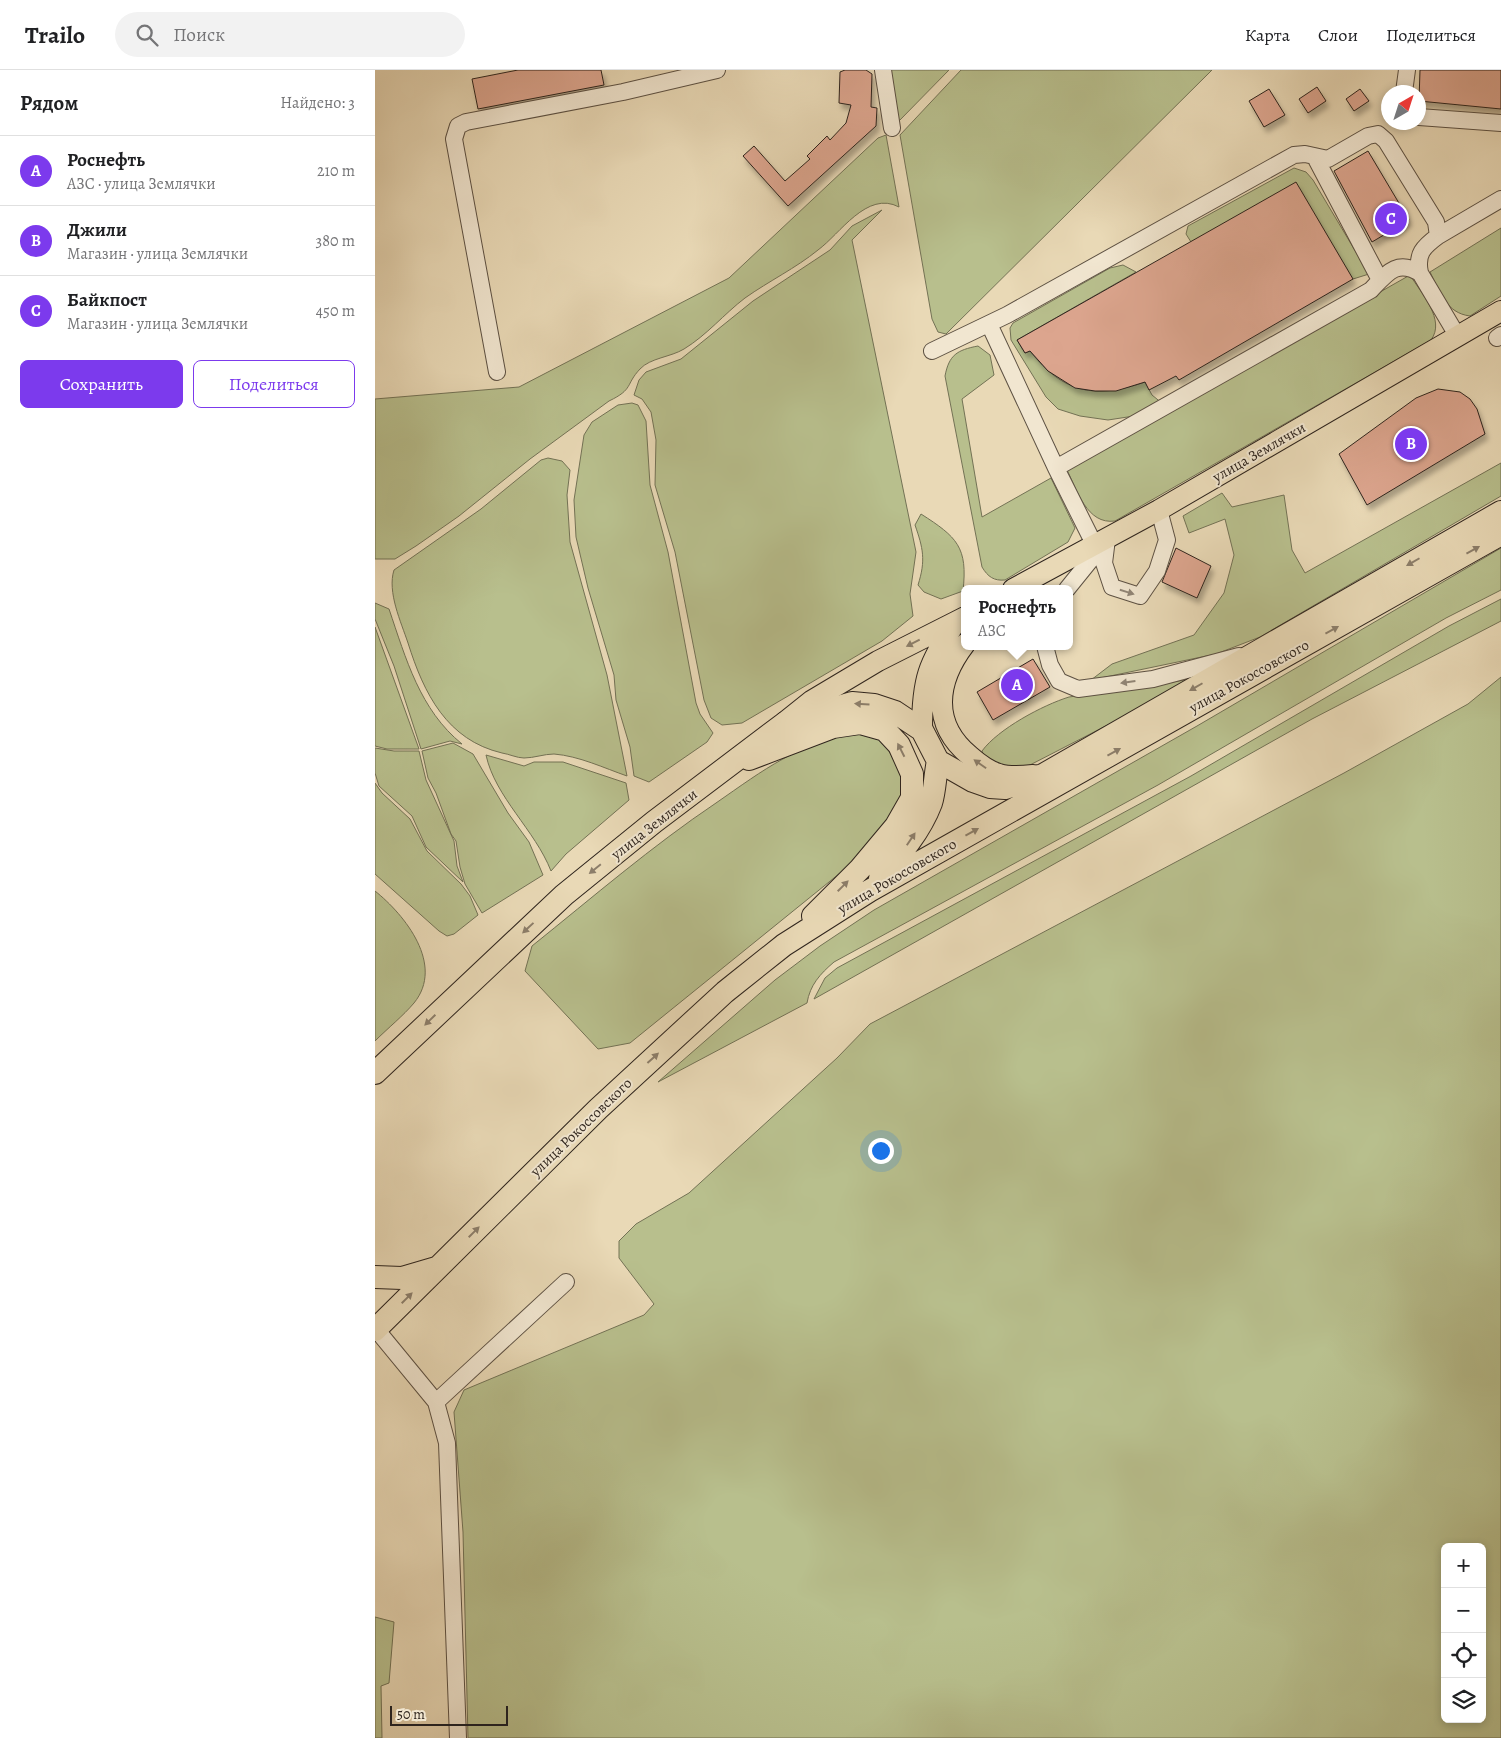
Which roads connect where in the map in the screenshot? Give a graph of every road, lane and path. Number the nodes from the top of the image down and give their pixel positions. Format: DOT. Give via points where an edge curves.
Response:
graph roads {
  1 [pos="717,70"];
  2 [pos="883,70"];
  3 [pos="1407,70"];
  4 [pos="1405,85"];
  5 [pos="1426,118"];
  6 [pos="1501,123"];
  7 [pos="892,128"];
  8 [pos="1315,157"];
  9 [pos="1501,199"];
  10 [pos="1438,236"];
  11 [pos="1420,273"];
  12 [pos="1380,280"];
  13 [pos="1501,311"];
  14 [pos="989,324"];
  15 [pos="1458,337"];
  16 [pos="932,351"];
  17 [pos="497,372"];
  18 [pos="1056,468"];
  19 [pos="1159,510"];
  20 [pos="1501,512"];
  21 [pos="1501,534"];
  22 [pos="1101,542"];
  23 [pos="1021,585"];
  24 [pos="1070,585"];
  25 [pos="960,619"];
  26 [pos="961,650"];
  27 [pos="1046,650"];
  28 [pos="1260,650"];
  29 [pos="785,723"];
  30 [pos="922,730"];
  31 [pos="937,761"];
  32 [pos="731,765"];
  33 [pos="1043,775"];
  34 [pos="869,891"];
  35 [pos="784,945"];
  36 [pos="375,1073"];
  37 [pos="439,1267"];
  38 [pos="375,1277"];
  39 [pos="565,1282"];
  40 [pos="375,1330"];
  41 [pos="436,1402"];
  42 [pos="458,1738"];
  1 -- 17 [label="street" via="458,126 454,139"];
  2 -- 7 [label="street"];
  3 -- 4 [label="street"];
  5 -- 6 [label="street"];
  8 -- 10 [label="street" via="1328,159 1377,134 1386,141 1436,222"];
  8 -- 12 [label="street"];
  8 -- 14 [label="street" via="1294,155"];
  9 -- 10 [label="street"];
  10 -- 11 [label="street" via="1422,248 1418,261"];
  11 -- 12 [label="street" via="1408,265 1399,266"];
  11 -- 15 [label="street"];
  12 -- 18 [label="street" via="1371,290"];
  13 -- 15 [label="main road, улица Землячки"];
  14 -- 16 [label="street"];
  14 -- 18 [label="street"];
  15 -- 19 [label="main road, улица Землячки"];
  18 -- 22 [label="street"];
  19 -- 22 [label="main road, улица Землячки"];
  22 -- 19 [label="street, one-way" via="1112,587 1140,596 1157,570 1167,540"];
  20 -- 28 [label="highway, улица Рокоссовского, one-way"];
  34 -- 21 [label="highway, улица Рокоссовского, one-way"];
  22 -- 23 [label="main road, улица Землячки"];
  22 -- 24 [label="street"];
  25 -- 29 [label="main road, улица Землячки, one-way" via="878,660 811,701"];
  25 -- 30 [label="main road" via="936,651 927,673 922,696"];
  33 -- 26 [label="main road, one-way" via="999,774 963,751 949,734 942,716 942,695 946,676"];
  28 -- 27 [label="street, one-way" via="1153,679 1078,689 1059,681"];
  28 -- 33 [label="highway, улица Рокоссовского, one-way"];
  30 -- 29 [label="highway, one-way" via="895,712 875,705 851,703"];
  29 -- 32 [label="highway, улица Землячки"];
  30 -- 31 [label="highway"];
  31 -- 33 [label="highway, улица Рокоссовского" via="989,787 1005,788"];
  34 -- 31 [label="highway, one-way" via="901,854 921,824 931,802"];
  35 -- 32 [label="highway, one-way" via="859,869 896,826 912,798 912,774 899,745 885,730 860,723 833,727"];
  32 -- 36 [label="highway, улица Землячки, one-way" via="564,895"];
  34 -- 35 [label="highway, улица Рокоссовского"];
  37 -- 35 [label="highway, улица Рокоссовского, one-way" via="597,1109 725,992"];
  37 -- 38 [label="highway" via="402,1278"];
  40 -- 37 [label="highway, улица Рокоссовского, one-way"];
  39 -- 41 [label="street"];
  40 -- 41 [label="street"];
  41 -- 42 [label="street" via="447,1443"];
}
